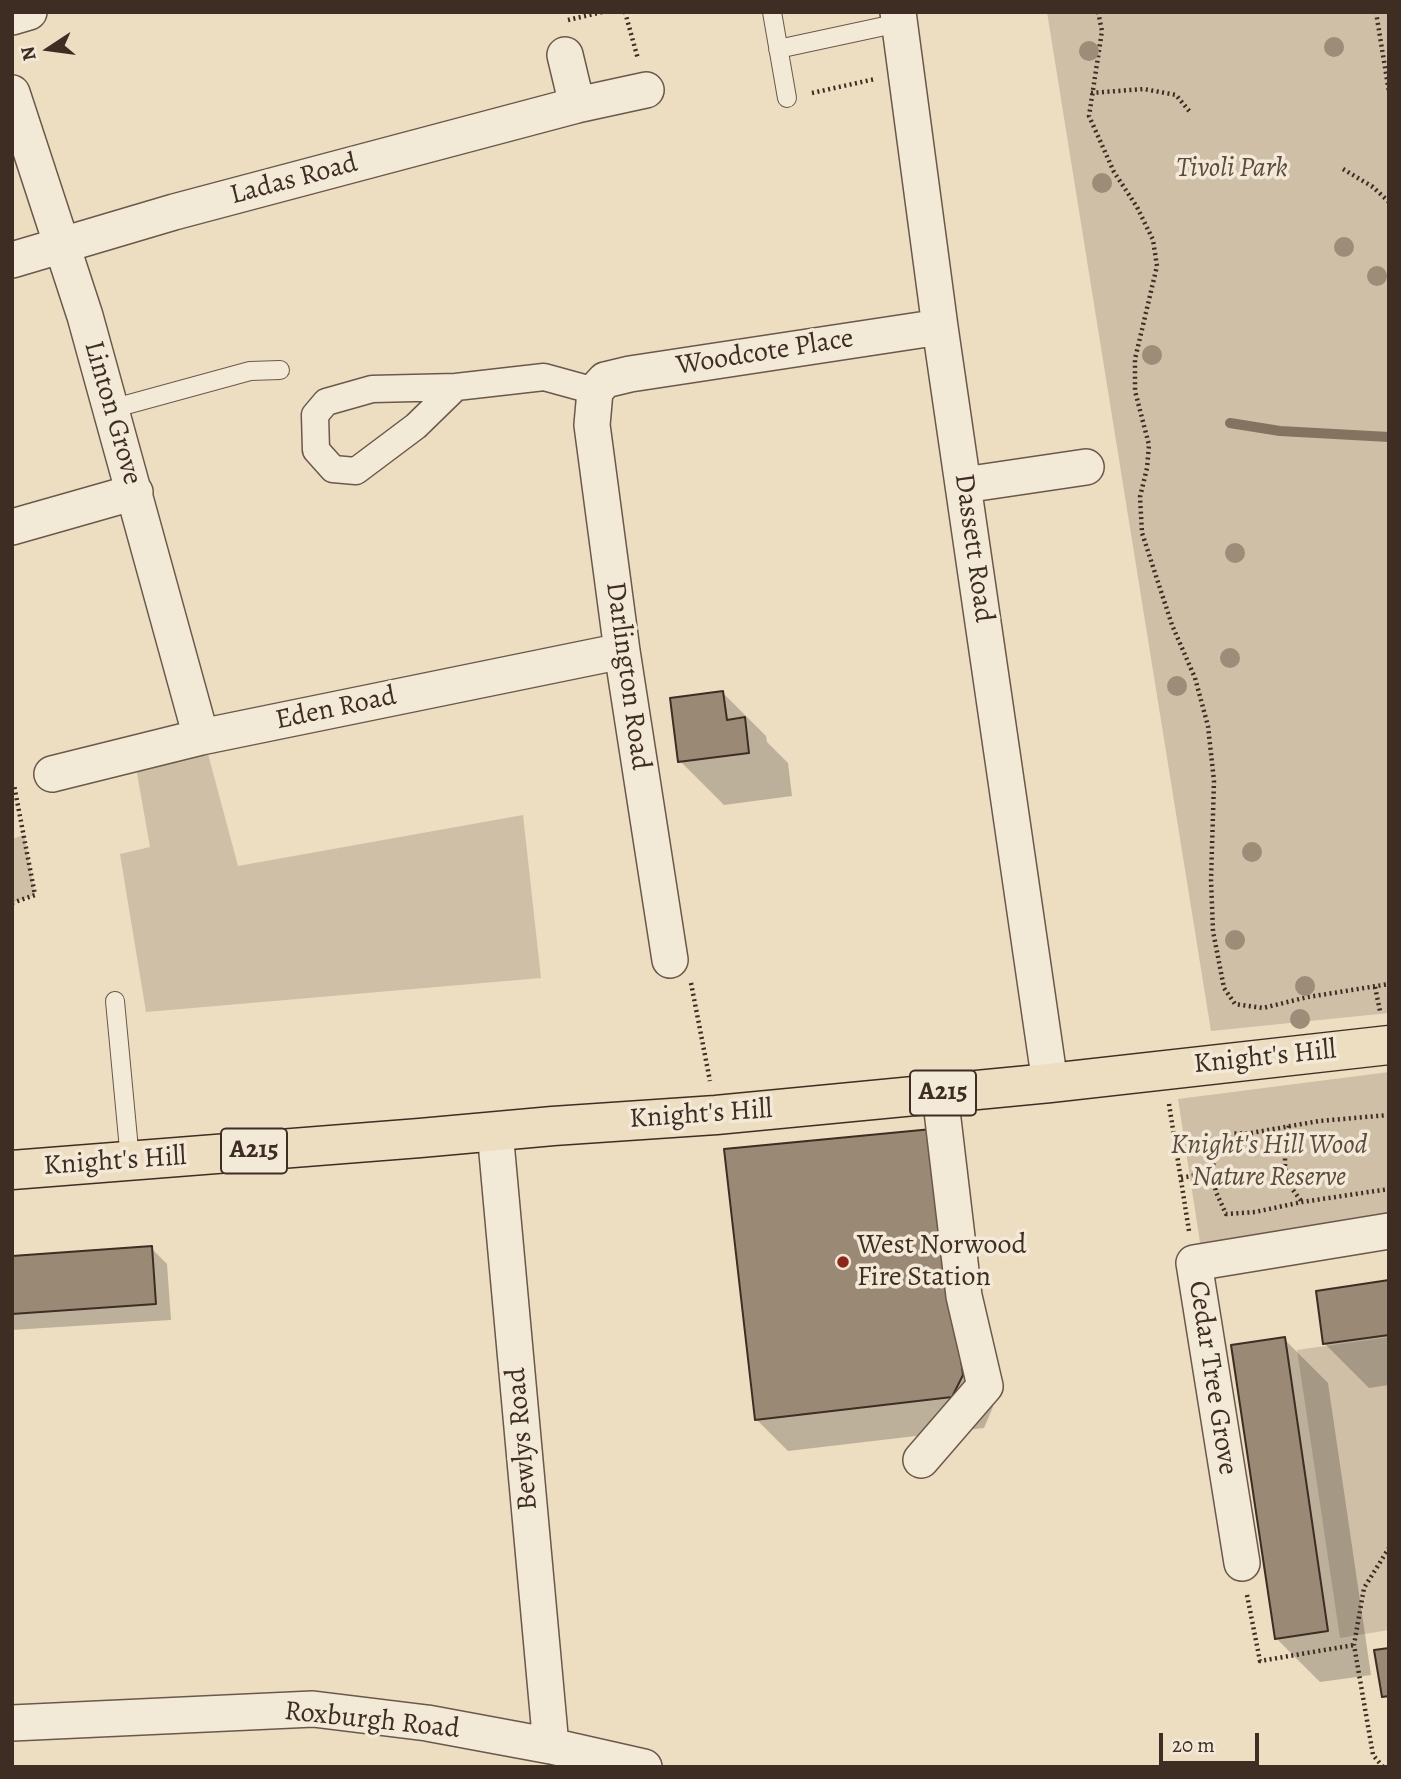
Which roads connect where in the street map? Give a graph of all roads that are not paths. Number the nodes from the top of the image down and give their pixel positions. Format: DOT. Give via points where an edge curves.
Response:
graph roads {
  1 [pos="29,12"];
  2 [pos="772,12"];
  3 [pos="12,17"];
  4 [pos="899,18"];
  5 [pos="778,49"];
  6 [pos="565,55"];
  7 [pos="646,90"];
  8 [pos="12,93"];
  9 [pos="787,98"];
  10 [pos="577,105"];
  11 [pos="62,243"];
  12 [pos="12,260"];
  13 [pos="940,327"];
  14 [pos="280,370"];
  15 [pos="456,387"];
  16 [pos="595,391"];
  17 [pos="111,409"];
  18 [pos="1086,467"];
  19 [pos="964,485"];
  20 [pos="135,492"];
  21 [pos="12,527"];
  22 [pos="622,651"];
  23 [pos="201,737"];
  24 [pos="52,774"];
  25 [pos="670,960"];
  26 [pos="115,1001"];
  27 [pos="1385,1033"];
  28 [pos="1050,1083"];
  29 [pos="940,1094"];
  30 [pos="495,1131"];
  31 [pos="130,1160"];
  32 [pos="12,1170"];
  33 [pos="1389,1231"];
  34 [pos="921,1460"];
  35 [pos="1242,1563"];
  36 [pos="12,1723"];
  37 [pos="551,1746"];
  38 [pos="644,1767"];
  1 -- 3 [label="street"];
  2 -- 5 [label="lane"];
  4 -- 5 [label="lane"];
  4 -- 13 [label="street, Dassett Road"];
  5 -- 9 [label="lane"];
  6 -- 10 [label="street"];
  7 -- 10 [label="street, Ladas Road"];
  8 -- 11 [label="street, Linton Grove"];
  10 -- 11 [label="street, Ladas Road"];
  11 -- 12 [label="street, Ladas Road"];
  11 -- 17 [label="street, Linton Grove"];
  13 -- 16 [label="street, Woodcote Place" via="630,373 605,380"];
  13 -- 19 [label="street, Dassett Road"];
  14 -- 17 [label="lane" via="250,371"];
  15 -- 15 [label="street" via="416,426 356,471 333,468 316,450 315,415 326,402 372,389"];
  15 -- 16 [label="street" via="544,377"];
  16 -- 22 [label="street, Darlington Road" via="592,425"];
  17 -- 20 [label="street, Linton Grove"];
  18 -- 19 [label="street"];
  19 -- 28 [label="street, Dassett Road"];
  20 -- 21 [label="street"];
  20 -- 23 [label="street, Linton Grove"];
  22 -- 23 [label="street, Eden Road"];
  22 -- 25 [label="street, Darlington Road"];
  23 -- 24 [label="street, Eden Road"];
  26 -- 31 [label="lane"];
  27 -- 28 [label="main road, Knight's Hill / A215"];
  28 -- 29 [label="main road, Knight's Hill / A215"];
  29 -- 30 [label="main road, Knight's Hill / A215"];
  29 -- 34 [label="street" via="964,1296 985,1386"];
  30 -- 31 [label="main road, Knight's Hill / A215"];
  30 -- 37 [label="street, Bewlys Road"];
  31 -- 32 [label="main road, Knight's Hill / A215"];
  33 -- 35 [label="street, Cedar Tree Grove" via="1194,1263"];
  36 -- 37 [label="street, Roxburgh Road" via="313,1709 427,1723"];
  37 -- 38 [label="street, Roxburgh Road"];
}
